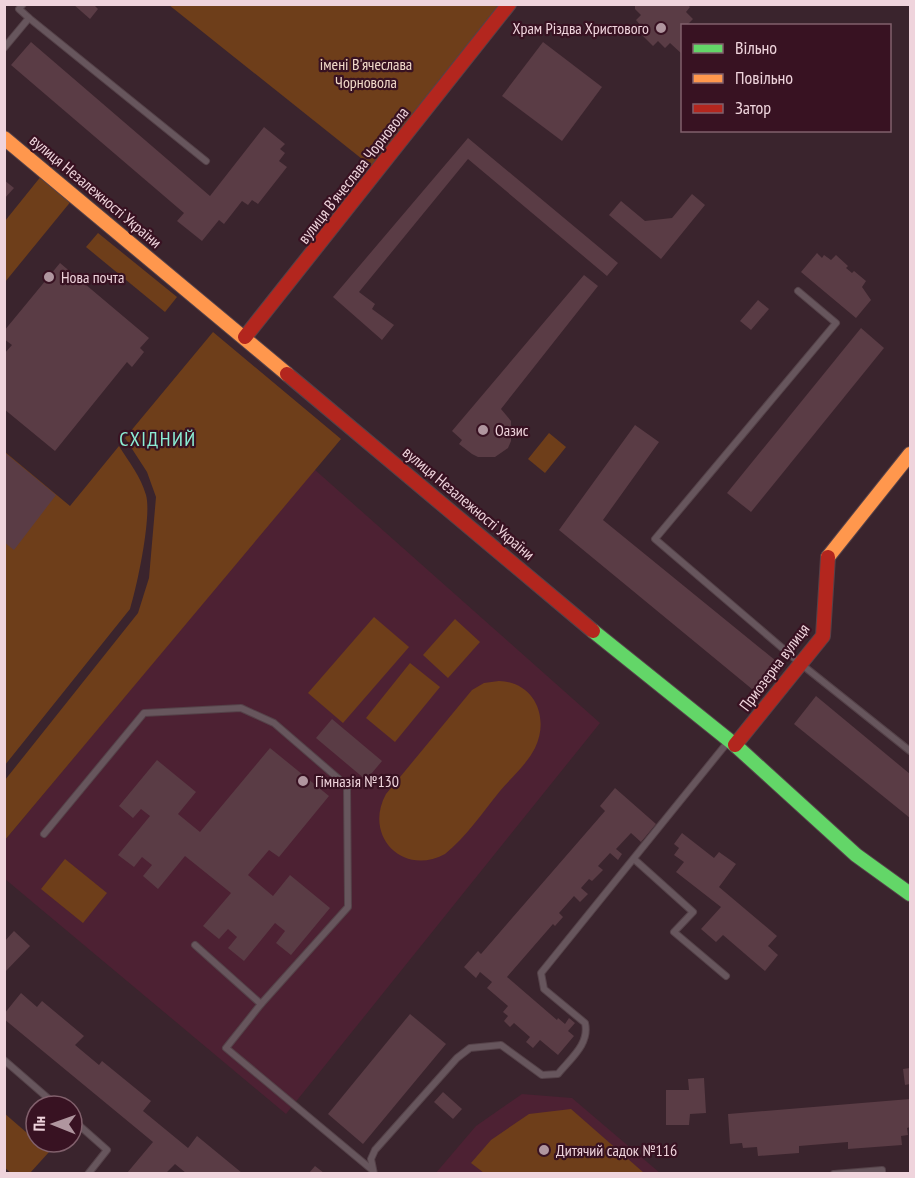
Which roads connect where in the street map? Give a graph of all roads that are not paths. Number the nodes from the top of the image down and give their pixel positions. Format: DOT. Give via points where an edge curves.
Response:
graph roads {
  1 [pos="509,4"];
  2 [pos="19,6"];
  3 [pos="29,18"];
  4 [pos="4,48"];
  5 [pos="4,138"];
  6 [pos="206,162"];
  7 [pos="798,291"];
  8 [pos="245,337"];
  9 [pos="910,454"];
  10 [pos="801,664"];
  11 [pos="732,742"];
  12 [pos="910,751"];
  13 [pos="44,834"];
  14 [pos="634,859"];
  15 [pos="910,894"];
  16 [pos="195,945"];
  17 [pos="726,976"];
  18 [pos="261,1004"];
  19 [pos="4,1060"];
  20 [pos="43,1094"];
  21 [pos="84,1130"];
  22 [pos="372,1171"];
  23 [pos="88,1173"];
  24 [pos="834,1173"];
  25 [pos="882,1173"];
  1 -- 8 [label="street, вулиця Вʼячеслава Чорновола"];
  2 -- 3 [label="lane"];
  3 -- 4 [label="lane"];
  3 -- 6 [label="lane"];
  5 -- 8 [label="street, вулиця Незалежності України"];
  7 -- 10 [label="lane" via="836,323 656,539"];
  8 -- 11 [label="street, вулиця Незалежності України" via="670,695"];
  9 -- 10 [label="street, Приозерна вулиця" via="828,554 823,636"];
  10 -- 11 [label="street, Приозерна вулиця"];
  10 -- 12 [label="lane"];
  11 -- 14 [label="lane"];
  11 -- 15 [label="street, вулиця Незалежності України" via="856,855"];
  13 -- 18 [label="lane" via="144,713 242,708 274,723 347,786 348,907"];
  14 -- 17 [label="lane" via="693,912 674,932"];
  14 -- 22 [label="lane" via="541,973 544,989 585,1023 585,1040 558,1074 542,1075 501,1045 470,1048 375,1150"];
  16 -- 18 [label="lane"];
  18 -- 22 [label="lane" via="226,1047"];
  19 -- 20 [label="lane"];
  21 -- 23 [label="lane" via="107,1150"];
  24 -- 25 [label="lane"];
}
